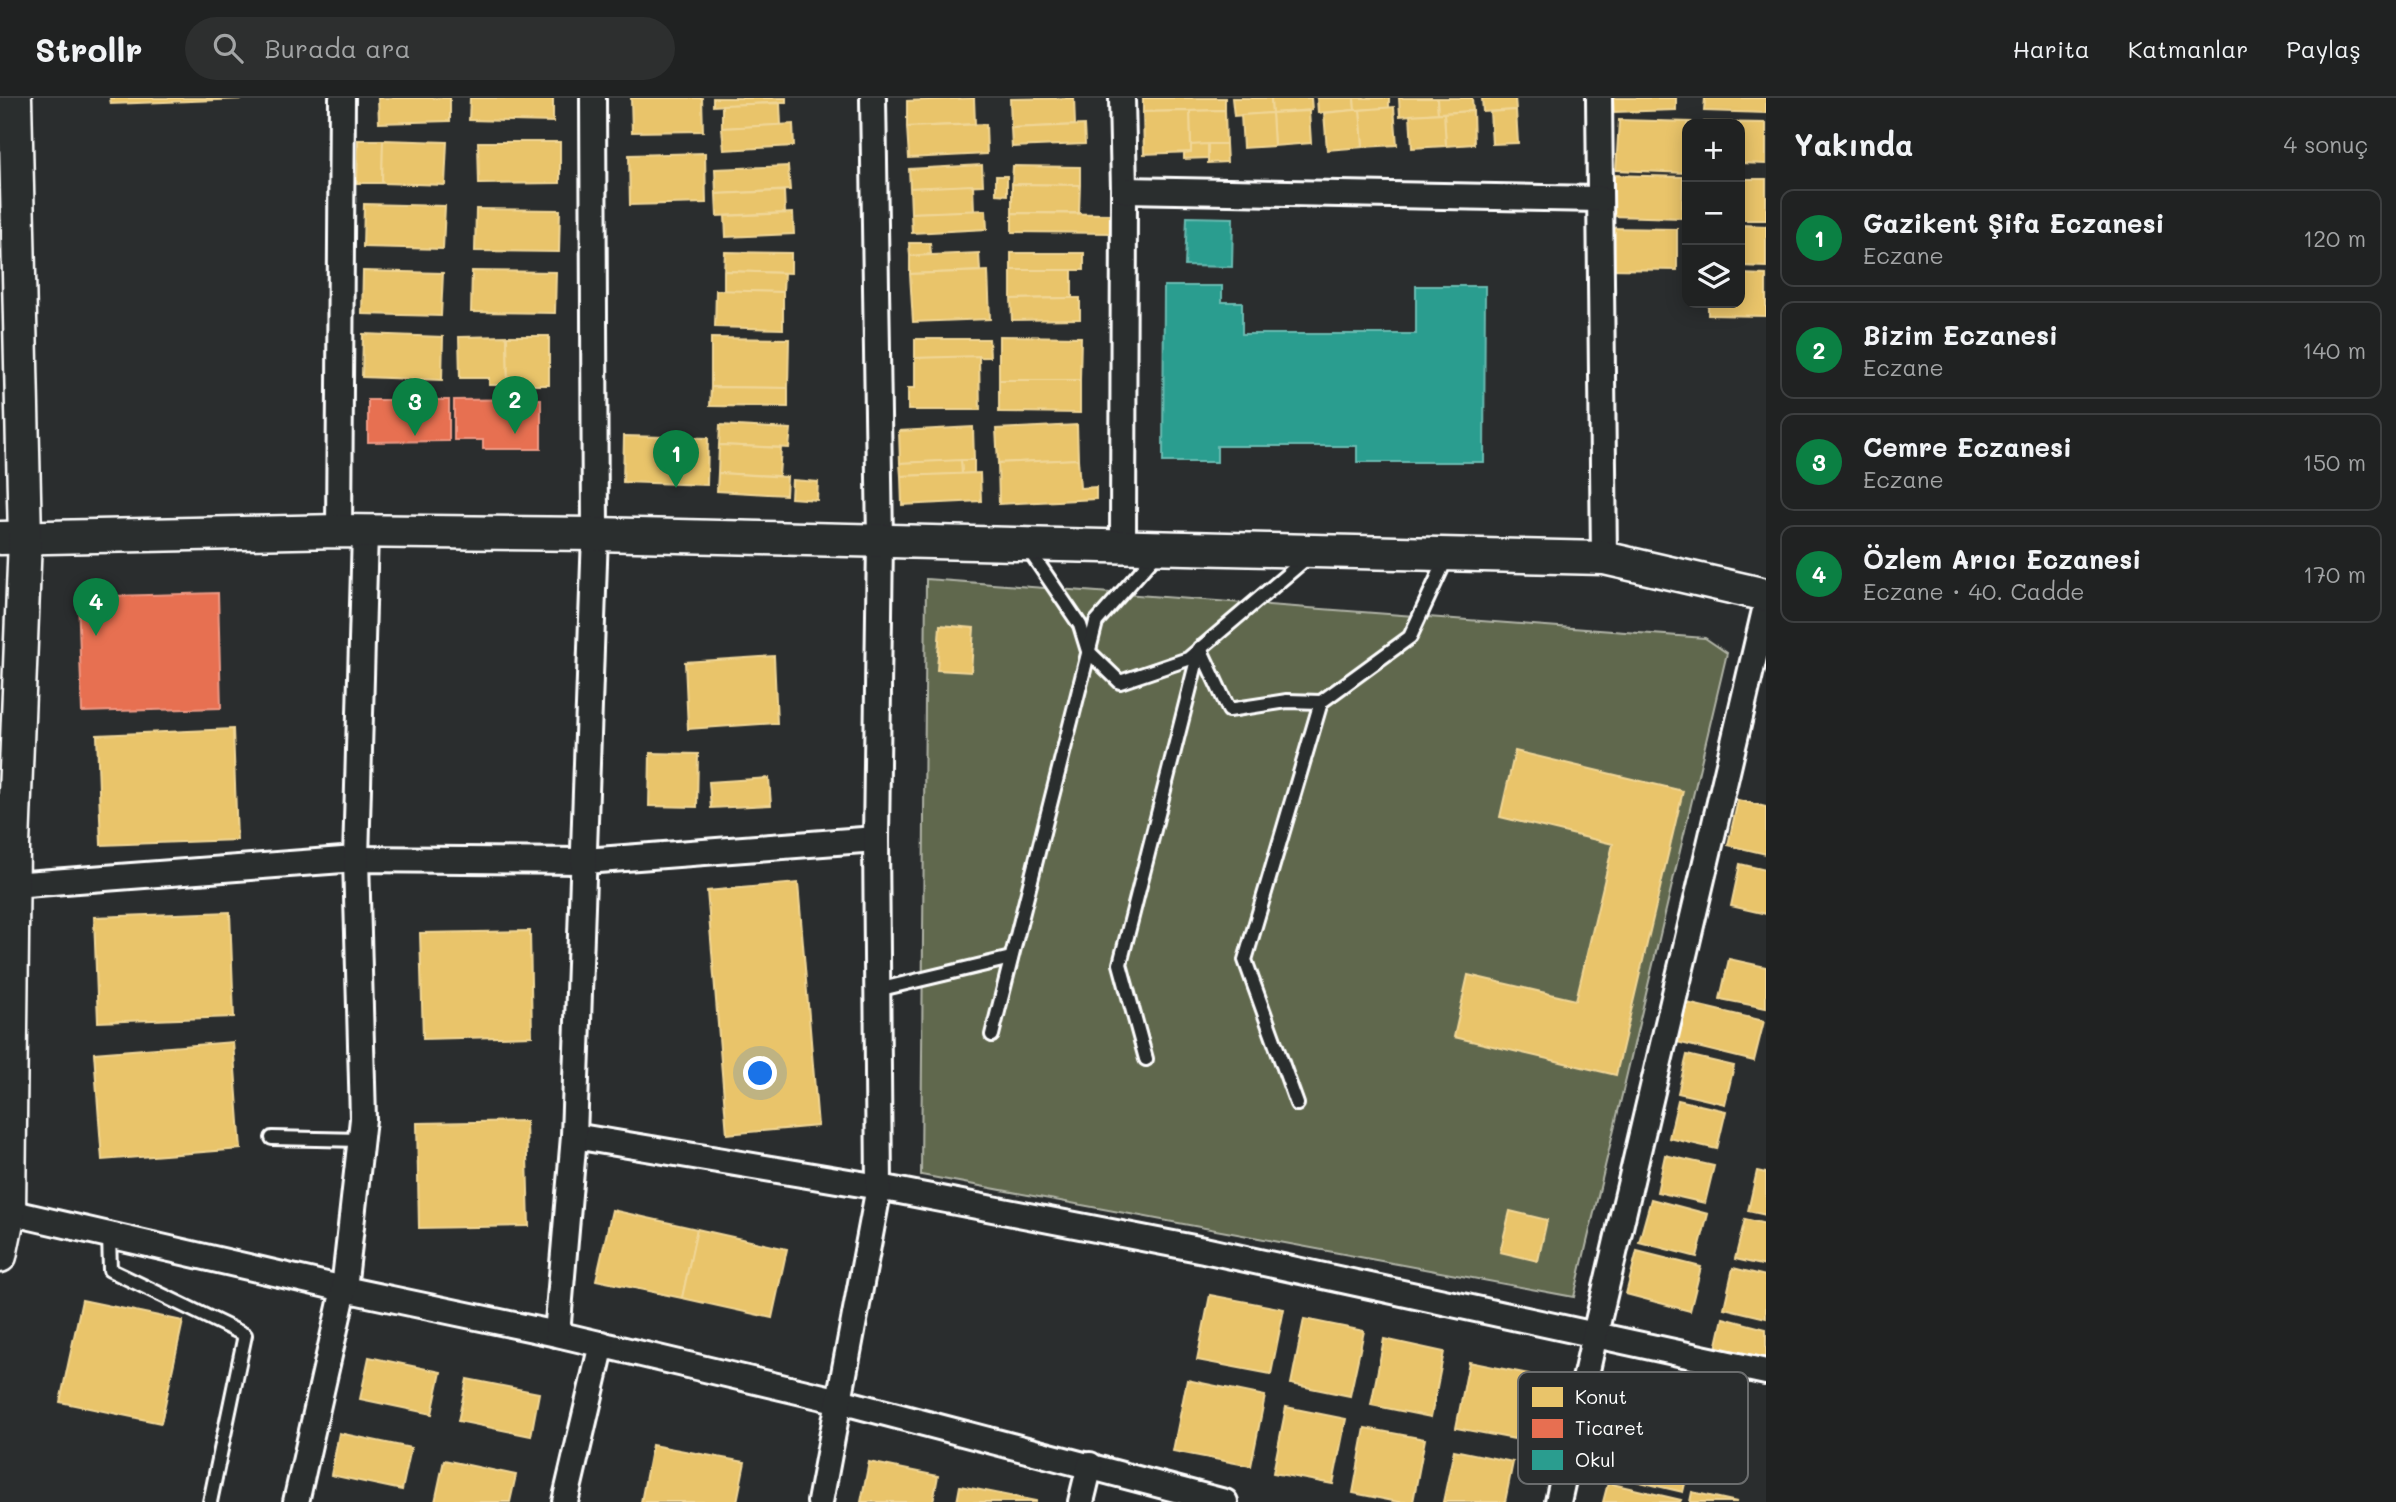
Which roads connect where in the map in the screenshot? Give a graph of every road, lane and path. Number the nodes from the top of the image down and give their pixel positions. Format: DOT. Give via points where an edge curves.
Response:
graph roads {
  1 [pos="15,98"];
  2 [pos="342,98"];
  3 [pos="593,98"];
  4 [pos="873,98"];
  5 [pos="1122,98"];
  6 [pos="1598,98"];
  7 [pos="1124,190"];
  8 [pos="1600,199"];
  9 [pos="352,532"];
  10 [pos="595,534"];
  11 [pos="12,538"];
  12 [pos="880,540"];
  13 [pos="1025,544"];
  14 [pos="1123,546"];
  15 [pos="1163,547"];
  16 [pos="1315,551"];
  17 [pos="1449,554"];
  18 [pos="1604,558"];
  19 [pos="1766,595"];
  20 [pos="1766,606"];
  21 [pos="1200,648"];
  22 [pos="1088,651"];
  23 [pos="1321,702"];
  24 [pos="876,839"];
  25 [pos="6,845"];
  26 [pos="356,859"];
  27 [pos="585,862"];
  28 [pos="12,885"];
  29 [pos="1011,958"];
  30 [pos="877,990"];
  31 [pos="992,1035"];
  32 [pos="1146,1059"];
  33 [pos="1297,1104"];
  34 [pos="574,1136"];
  35 [pos="272,1138"];
  36 [pos="361,1140"];
  37 [pos="880,1187"];
  38 [pos="9,1212"];
  39 [pos="109,1235"];
  40 [pos="0,1256"];
  41 [pos="344,1289"];
  42 [pos="557,1334"];
  43 [pos="1595,1334"];
  44 [pos="602,1344"];
  45 [pos="1587,1372"];
  46 [pos="1766,1372"];
  47 [pos="840,1401"];
  48 [pos="1090,1465"];
  49 [pos="1562,1484"];
  50 [pos="210,1502"];
  51 [pos="296,1502"];
  52 [pos="565,1502"];
  53 [pos="820,1502"];
  54 [pos="1081,1502"];
  55 [pos="1225,1502"];
  56 [pos="1558,1502"];
  1 -- 11 [label="street"];
  2 -- 9 [label="street"];
  3 -- 10 [label="street"];
  4 -- 12 [label="street"];
  5 -- 7 [label="street"];
  6 -- 8 [label="street"];
  7 -- 8 [label="street"];
  7 -- 14 [label="street"];
  8 -- 18 [label="street"];
  9 -- 10 [label="street"];
  9 -- 11 [label="street"];
  9 -- 26 [label="street"];
  10 -- 12 [label="street"];
  10 -- 27 [label="street"];
  11 -- 25 [label="street"];
  12 -- 13 [label="street"];
  12 -- 24 [label="street"];
  13 -- 14 [label="street"];
  13 -- 22 [label="lane" via="1080,625"];
  14 -- 15 [label="street"];
  15 -- 16 [label="street"];
  15 -- 22 [label="lane" via="1096,622"];
  16 -- 17 [label="street"];
  16 -- 21 [label="lane"];
  17 -- 18 [label="street"];
  17 -- 23 [label="lane" via="1410,637"];
  18 -- 19 [label="street"];
  20 -- 43 [label="street"];
  21 -- 22 [label="lane" via="1188,659 1120,682"];
  21 -- 23 [label="lane" via="1229,710 1287,701"];
  21 -- 32 [label="lane" via="1120,964"];
  22 -- 29 [label="lane"];
  23 -- 33 [label="lane" via="1245,960"];
  24 -- 27 [label="street"];
  24 -- 30 [label="street"];
  25 -- 28 [label="street"];
  26 -- 27 [label="street"];
  26 -- 28 [label="street"];
  26 -- 36 [label="street"];
  27 -- 34 [label="street"];
  28 -- 38 [label="street"];
  29 -- 30 [label="lane"];
  29 -- 31 [label="lane"];
  30 -- 37 [label="street"];
  34 -- 37 [label="street"];
  34 -- 42 [label="street"];
  35 -- 36 [label="lane"];
  36 -- 41 [label="street"];
  37 -- 43 [label="street" via="1204,1250"];
  37 -- 47 [label="street"];
  38 -- 39 [label="street"];
  38 -- 40 [label="street"];
  39 -- 41 [label="street"];
  39 -- 50 [label="lane" via="110,1270 245,1335"];
  41 -- 42 [label="street"];
  41 -- 51 [label="street"];
  42 -- 44 [label="street"];
  43 -- 45 [label="street"];
  43 -- 46 [label="street"];
  44 -- 47 [label="street"];
  44 -- 52 [label="street"];
  47 -- 48 [label="street"];
  47 -- 53 [label="street"];
  48 -- 54 [label="street"];
  48 -- 55 [label="street"];
  49 -- 56 [label="street"];
}
